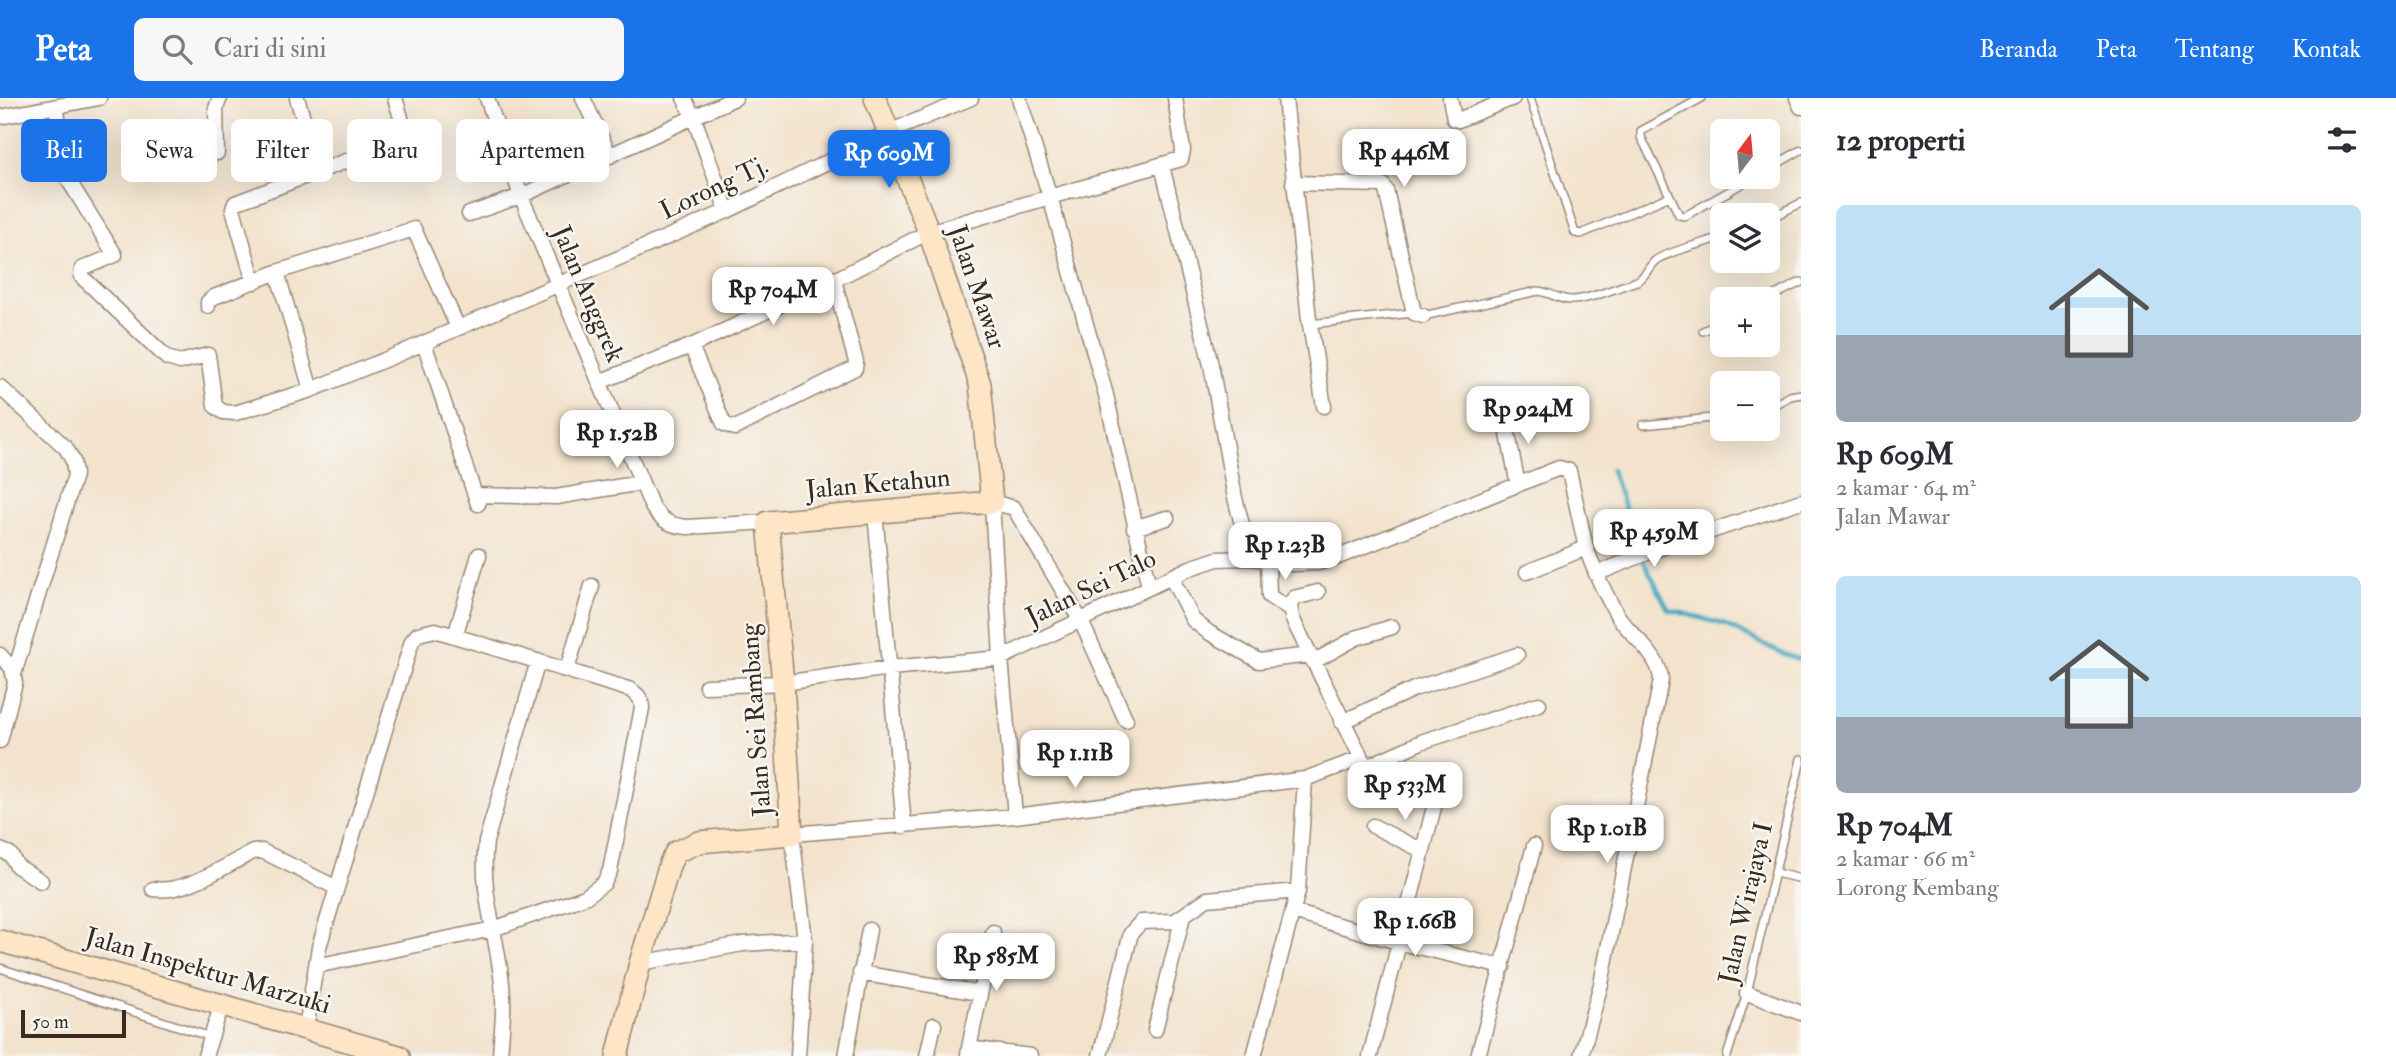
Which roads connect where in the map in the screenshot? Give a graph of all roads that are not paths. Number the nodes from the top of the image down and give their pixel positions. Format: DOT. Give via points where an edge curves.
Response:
graph roads {
  1 [pos="99,98"];
  2 [pos="220,98"];
  3 [pos="297,98"];
  4 [pos="395,98"];
  5 [pos="487,98"];
  6 [pos="583,98"];
  7 [pos="684,98"];
  8 [pos="735,98"];
  9 [pos="875,98"];
  10 [pos="971,98"];
  11 [pos="1019,98"];
  12 [pos="1175,98"];
  13 [pos="1285,98"];
  14 [pos="1450,98"];
  15 [pos="1513,98"];
  16 [pos="1530,98"];
  17 [pos="1702,98"];
  18 [pos="1797,98"];
  19 [pos="57,107"];
  20 [pos="1801,107"];
  21 [pos="0,117"];
  22 [pos="694,118"];
  23 [pos="216,119"];
  24 [pos="303,119"];
  25 [pos="889,132"];
  26 [pos="1801,150"];
  27 [pos="610,156"];
  28 [pos="1780,162"];
  29 [pos="333,165"];
  30 [pos="1162,166"];
  31 [pos="288,182"];
  32 [pos="1293,183"];
  33 [pos="1733,189"];
  34 [pos="521,196"];
  35 [pos="1670,196"];
  36 [pos="1050,197"];
  37 [pos="1801,203"];
  38 [pos="727,211"];
  39 [pos="1780,213"];
  40 [pos="469,214"];
  41 [pos="929,232"];
  42 [pos="1710,241"];
  43 [pos="277,272"];
  44 [pos="834,280"];
  45 [pos="254,282"];
  46 [pos="1801,282"];
  47 [pos="558,284"];
  48 [pos="1780,292"];
  49 [pos="208,306"];
  50 [pos="1418,314"];
  51 [pos="1310,324"];
  52 [pos="458,328"];
  53 [pos="1710,328"];
  54 [pos="1703,331"];
  55 [pos="424,343"];
  56 [pos="691,346"];
  57 [pos="599,383"];
  58 [pos="0,387"];
  59 [pos="311,390"];
  60 [pos="1801,394"];
  61 [pos="1780,401"];
  62 [pos="1324,406"];
  63 [pos="1504,414"];
  64 [pos="1710,418"];
  65 [pos="1643,425"];
  66 [pos="641,483"];
  67 [pos="1518,485"];
  68 [pos="1801,501"];
  69 [pos="992,502"];
  70 [pos="875,513"];
  71 [pos="1167,518"];
  72 [pos="768,522"];
  73 [pos="1134,528"];
  74 [pos="1586,548"];
  75 [pos="479,555"];
  76 [pos="1251,558"];
  77 [pos="1268,560"];
  78 [pos="1527,572"];
  79 [pos="1596,574"];
  80 [pos="1171,577"];
  81 [pos="592,586"];
  82 [pos="1149,587"];
  83 [pos="1318,592"];
  84 [pos="1290,610"];
  85 [pos="1081,621"];
  86 [pos="1392,627"];
  87 [pos="455,636"];
  88 [pos="1517,654"];
  89 [pos="0,655"];
  90 [pos="1001,658"];
  91 [pos="1311,658"];
  92 [pos="538,661"];
  93 [pos="890,668"];
  94 [pos="567,670"];
  95 [pos="14,674"];
  96 [pos="783,683"];
  97 [pos="706,686"];
  98 [pos="1539,704"];
  99 [pos="1126,720"];
  100 [pos="1342,722"];
  101 [pos="0,741"];
  102 [pos="1801,759"];
  103 [pos="1364,763"];
  104 [pos="1441,776"];
  105 [pos="1305,779"];
  106 [pos="1381,797"];
  107 [pos="1015,816"];
  108 [pos="904,826"];
  109 [pos="1373,827"];
  110 [pos="792,834"];
  111 [pos="1534,846"];
  112 [pos="0,850"];
  113 [pos="1421,850"];
  114 [pos="1776,873"];
  115 [pos="1801,879"];
  116 [pos="41,881"];
  117 [pos="337,888"];
  118 [pos="153,889"];
  119 [pos="1298,891"];
  120 [pos="1293,912"];
  121 [pos="1183,916"];
  122 [pos="493,929"];
  123 [pos="869,930"];
  124 [pos="993,932"];
  125 [pos="805,940"];
  126 [pos="0,941"];
  127 [pos="1401,943"];
  128 [pos="640,963"];
  129 [pos="316,966"];
  130 [pos="1503,967"];
  131 [pos="0,968"];
  132 [pos="860,973"];
  133 [pos="979,993"];
  134 [pos="1747,993"];
  135 [pos="222,1004"];
  136 [pos="1801,1013"];
  137 [pos="934,1025"];
  138 [pos="306,1028"];
  139 [pos="1155,1030"];
  140 [pos="211,1037"];
  141 [pos="345,1048"];
  142 [pos="968,1052"];
  143 [pos="205,1056"];
  144 [pos="400,1056"];
  145 [pos="500,1056"];
  146 [pos="617,1056"];
  147 [pos="798,1056"];
  148 [pos="846,1056"];
  149 [pos="927,1056"];
  150 [pos="1030,1056"];
  151 [pos="1100,1056"];
  152 [pos="1254,1056"];
  153 [pos="1370,1056"];
  154 [pos="1478,1056"];
  155 [pos="1581,1056"];
  156 [pos="1727,1056"];
  1 -- 19 [label="street"];
  2 -- 23 [label="street"];
  3 -- 24 [label="street"];
  4 -- 29 [label="street" via="404,134 401,144"];
  5 -- 34 [label="street, Jalan Anggrek"];
  6 -- 27 [label="street"];
  7 -- 22 [label="street"];
  8 -- 22 [label="street"];
  9 -- 25 [label="street, Jalan Mawar"];
  10 -- 25 [label="street, Lorong Tj."];
  11 -- 36 [label="street"];
  12 -- 30 [label="street" via="1184,153 1181,159"];
  13 -- 32 [label="street"];
  14 -- 15 [label="street" via="1458,120"];
  16 -- 35 [label="lane" via="1575,233"];
  17 -- 35 [label="lane" via="1641,131"];
  18 -- 20 [label="street"];
  19 -- 21 [label="street"];
  19 -- 59 [label="street, Lorong Tj." via="61,154 69,181 116,256 82,269 81,276 167,358 180,362 208,355 215,406 223,412 235,413"];
  22 -- 27 [label="street"];
  22 -- 38 [label="street"];
  25 -- 38 [label="street, Lorong Tj."];
  25 -- 41 [label="street, Jalan Mawar"];
  26 -- 28 [label="lane"];
  27 -- 34 [label="street"];
  30 -- 36 [label="street"];
  30 -- 76 [label="street" via="1211,365"];
  31 -- 45 [label="street" via="235,203"];
  32 -- 50 [label="street" via="1383,185"];
  32 -- 51 [label="street"];
  33 -- 35 [label="lane" via="1685,216 1675,211"];
  34 -- 40 [label="street"];
  34 -- 47 [label="street, Jalan Anggrek"];
  36 -- 41 [label="street"];
  36 -- 73 [label="street" via="1106,395"];
  37 -- 39 [label="lane"];
  38 -- 47 [label="street, Lorong Tj."];
  41 -- 44 [label="street"];
  41 -- 69 [label="street, Jalan Mawar" via="980,384"];
  42 -- 50 [label="lane" via="1661,257 1637,281 1576,300 1538,290"];
  43 -- 45 [label="street"];
  43 -- 52 [label="street" via="414,229"];
  43 -- 59 [label="street"];
  44 -- 56 [label="street"];
  44 -- 56 [label="street" via="855,369 735,428 724,424"];
  45 -- 49 [label="street" via="214,297"];
  46 -- 48 [label="lane"];
  47 -- 52 [label="street, Lorong Tj."];
  47 -- 57 [label="street, Jalan Anggrek"];
  50 -- 51 [label="lane"];
  51 -- 62 [label="street"];
  52 -- 55 [label="street, Lorong Tj."];
  53 -- 54 [label="lane"];
  55 -- 59 [label="street, Lorong Tj."];
  55 -- 66 [label="street" via="477,500 556,497"];
  56 -- 57 [label="street"];
  57 -- 66 [label="street, Jalan Anggrek"];
  58 -- 95 [label="street" via="66,448 75,475"];
  60 -- 61 [label="lane"];
  63 -- 67 [label="street"];
  64 -- 65 [label="lane"];
  66 -- 72 [label="street, Jalan Anggrek" via="658,516 675,526"];
  67 -- 74 [label="street, Jalan Sei Talo" via="1567,469"];
  67 -- 77 [label="street, Jalan Sei Talo" via="1318,563"];
  68 -- 79 [label="street"];
  69 -- 70 [label="street, Jalan Ketahun"];
  69 -- 85 [label="street" via="1014,508"];
  69 -- 90 [label="street"];
  70 -- 72 [label="street, Jalan Ketahun"];
  70 -- 93 [label="street"];
  71 -- 73 [label="street"];
  72 -- 96 [label="street, Jalan Sei Rambang"];
  73 -- 82 [label="street"];
  74 -- 78 [label="street"];
  74 -- 79 [label="street, Jalan Sei Talo"];
  75 -- 87 [label="street"];
  76 -- 77 [label="street, Jalan Sei Talo"];
  76 -- 80 [label="street, Jalan Sei Talo" via="1217,559"];
  77 -- 84 [label="street" via="1269,596"];
  79 -- 155 [label="street, Jalan Sei Talo" via="1617,615 1657,664 1661,680 1601,984"];
  80 -- 82 [label="street, Jalan Sei Talo"];
  80 -- 91 [label="street" via="1193,620 1228,644 1259,661"];
  81 -- 94 [label="street"];
  82 -- 85 [label="street, Jalan Sei Talo"];
  83 -- 84 [label="street" via="1294,598"];
  84 -- 91 [label="street"];
  85 -- 90 [label="street, Jalan Sei Talo"];
  85 -- 99 [label="street"];
  86 -- 91 [label="street"];
  87 -- 92 [label="street"];
  87 -- 117 [label="street" via="426,631 412,641"];
  88 -- 100 [label="street" via="1414,689"];
  89 -- 95 [label="street"];
  90 -- 93 [label="street, Jalan Sei Talo"];
  90 -- 107 [label="street"];
  91 -- 100 [label="street"];
  92 -- 94 [label="street"];
  92 -- 122 [label="street" via="486,842 484,886"];
  93 -- 96 [label="street, Jalan Sei Talo"];
  93 -- 108 [label="street"];
  94 -- 122 [label="street" via="631,690 642,701 610,871 604,883 585,897"];
  95 -- 101 [label="street"];
  96 -- 97 [label="street, Jalan Sei Talo"];
  96 -- 110 [label="street, Jalan Sei Rambang"];
  98 -- 103 [label="street"];
  100 -- 103 [label="street"];
  102 -- 114 [label="lane, Jalan Wirajaya I"];
  103 -- 105 [label="street"];
  103 -- 106 [label="street"];
  104 -- 113 [label="street"];
  105 -- 107 [label="street"];
  105 -- 119 [label="street"];
  107 -- 108 [label="street"];
  108 -- 110 [label="street"];
  109 -- 113 [label="street"];
  110 -- 125 [label="street"];
  110 -- 128 [label="street, Jalan Sei Rambang" via="699,842 676,852"];
  111 -- 130 [label="street"];
  112 -- 116 [label="street"];
  113 -- 127 [label="street"];
  114 -- 115 [label="lane"];
  114 -- 134 [label="lane, Jalan Wirajaya I"];
  117 -- 118 [label="street" via="262,851 182,887"];
  117 -- 129 [label="street"];
  119 -- 120 [label="street"];
  119 -- 121 [label="street" via="1207,900"];
  120 -- 127 [label="street"];
  120 -- 152 [label="street"];
  121 -- 139 [label="street"];
  121 -- 151 [label="street" via="1168,922 1141,922 1133,928"];
  122 -- 129 [label="street"];
  122 -- 145 [label="street" via="503,996"];
  123 -- 132 [label="street"];
  124 -- 133 [label="street"];
  125 -- 128 [label="street" via="743,944"];
  125 -- 147 [label="street"];
  126 -- 135 [label="street, Jalan Inspektur Marzuki"];
  127 -- 130 [label="street"];
  127 -- 153 [label="street"];
  128 -- 146 [label="street, Jalan Sei Rambang"];
  129 -- 138 [label="street"];
  130 -- 154 [label="street"];
  131 -- 140 [label="lane"];
  132 -- 133 [label="street"];
  132 -- 148 [label="street"];
  133 -- 142 [label="street"];
  134 -- 136 [label="street"];
  134 -- 156 [label="lane, Jalan Wirajaya I"];
  135 -- 138 [label="street, Jalan Inspektur Marzuki"];
  135 -- 140 [label="street"];
  137 -- 149 [label="street"];
  138 -- 141 [label="street, Jalan Inspektur Marzuki"];
  140 -- 143 [label="street"];
  141 -- 144 [label="street, Jalan Inspektur Marzuki"];
  142 -- 150 [label="street"];
}
